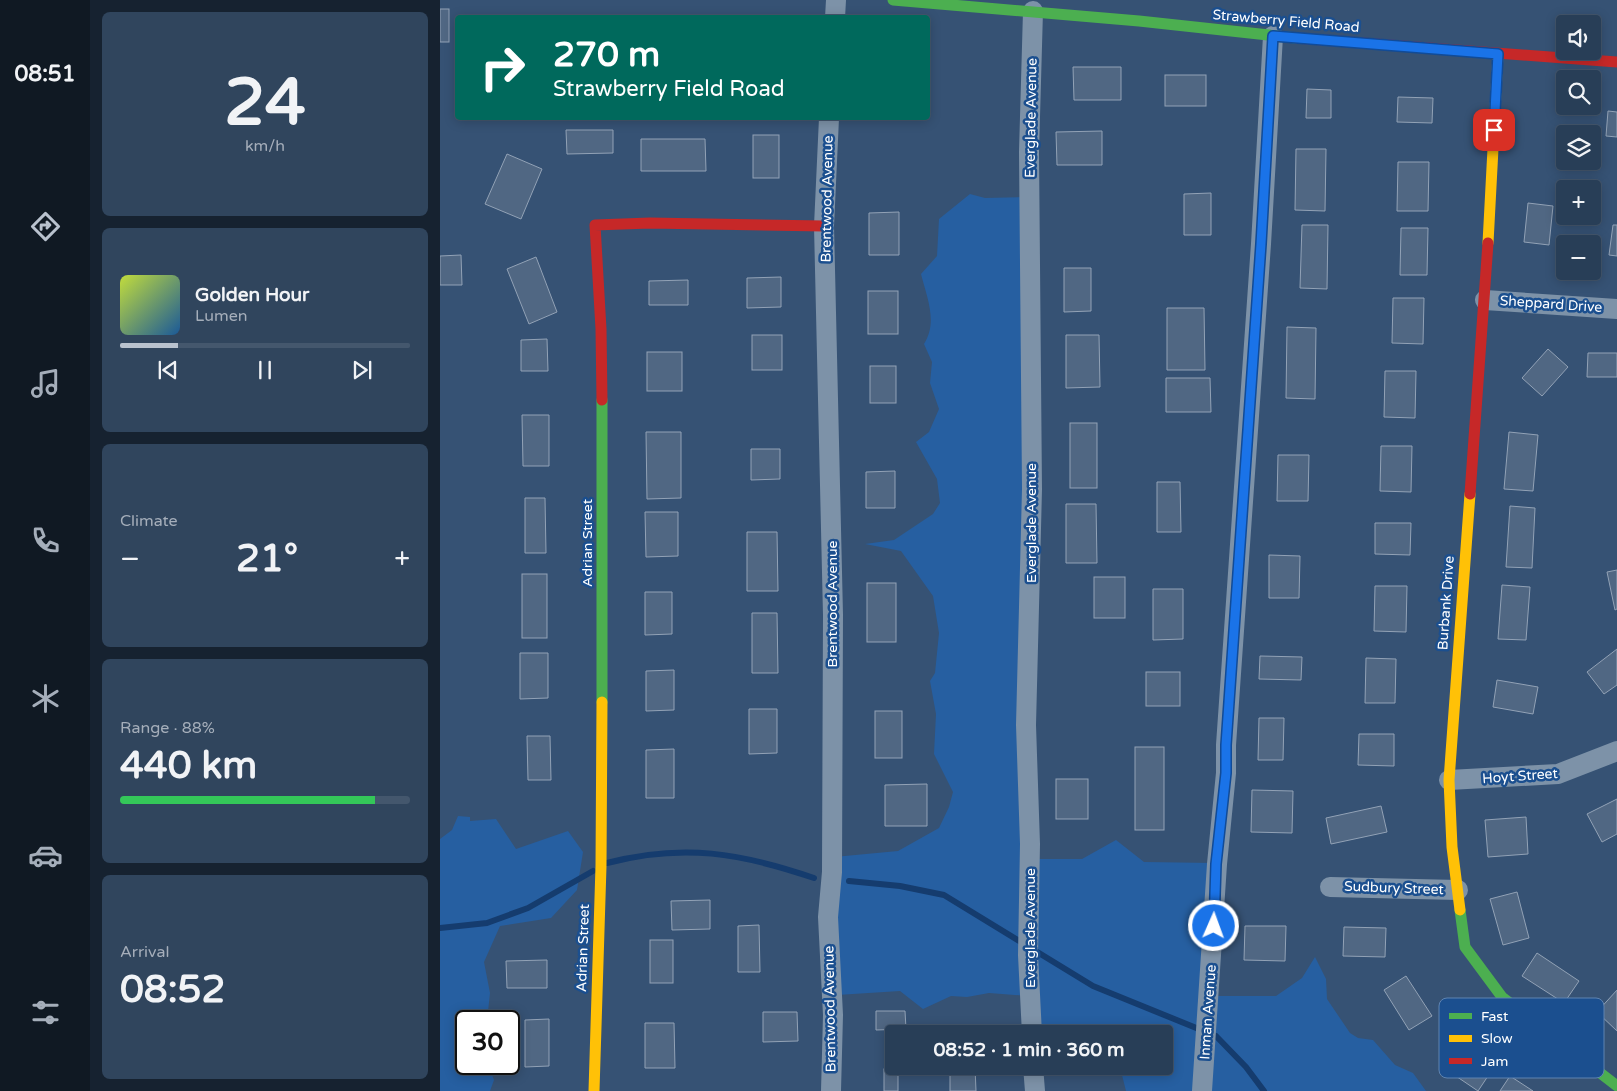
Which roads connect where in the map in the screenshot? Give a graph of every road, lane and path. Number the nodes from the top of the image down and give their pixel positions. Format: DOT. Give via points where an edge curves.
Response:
graph roads {
  1 [pos="836,0"];
  2 [pos="893,0"];
  3 [pos="1033,11"];
  4 [pos="835,15"];
  5 [pos="1273,36"];
  6 [pos="1498,54"];
  7 [pos="1617,62"];
  8 [pos="829,120"];
  9 [pos="824,226"];
  10 [pos="1485,300"];
  11 [pos="1617,308"];
  12 [pos="1617,751"];
  13 [pos="1449,780"];
  14 [pos="1330,886"];
  15 [pos="1458,890"];
  16 [pos="1503,998"];
  17 [pos="1032,1025"];
  18 [pos="1033,1075"];
  19 [pos="1604,1076"];
  20 [pos="1617,1086"];
  21 [pos="594,1091"];
  22 [pos="831,1091"];
  23 [pos="1034,1091"];
  24 [pos="1202,1091"];
  1 -- 4 [label="street"];
  2 -- 3 [label="street, Strawberry Field Road"];
  3 -- 5 [label="street, Strawberry Field Road"];
  3 -- 17 [label="street, Everglade Avenue" via="1030,152 1032,489 1026,725"];
  5 -- 6 [label="street, Strawberry Field Road"];
  5 -- 24 [label="street, Inman Avenue" via="1226,773 1216,864"];
  6 -- 7 [label="street, Strawberry Field Road"];
  6 -- 10 [label="street, Burbank Drive"];
  8 -- 9 [label="street, Brentwood Avenue"];
  9 -- 21 [label="street, Adrian Street" via="595,225 601,329 603,583 601,866"];
  9 -- 22 [label="street, Brentwood Avenue" via="833,615 832,872 828,917 833,1015"];
  10 -- 11 [label="street, Sheppard Drive"];
  10 -- 13 [label="street, Burbank Drive"];
  12 -- 13 [label="street, Hoyt Street" via="1558,774"];
  13 -- 15 [label="street, Burbank Drive"];
  14 -- 15 [label="street, Sudbury Street"];
  15 -- 16 [label="street, Burbank Drive" via="1464,947"];
  18 -- 23 [label="street"];
  19 -- 20 [label="street, Burbank Drive"];
}
